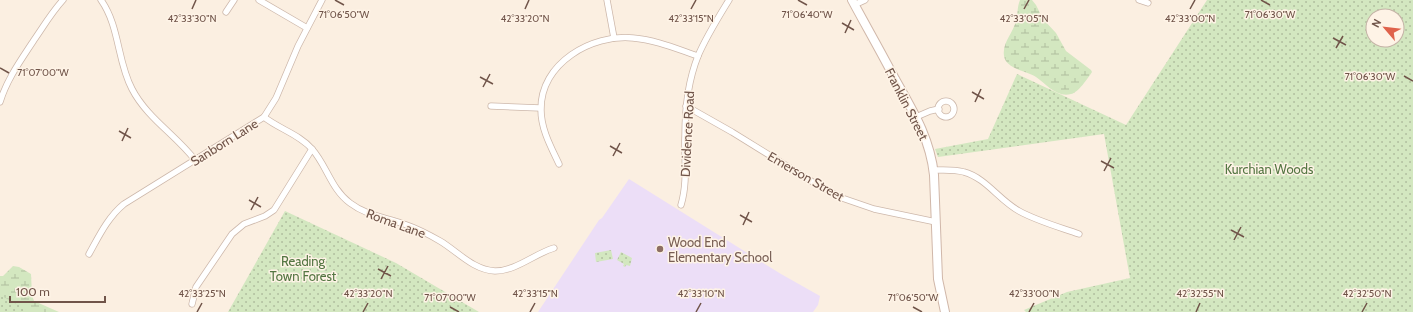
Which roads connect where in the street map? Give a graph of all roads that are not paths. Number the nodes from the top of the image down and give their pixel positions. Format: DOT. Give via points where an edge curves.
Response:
graph roads {
  1 [pos="63,0"];
  2 [pos="101,0"];
  3 [pos="234,0"];
  4 [pos="258,0"];
  5 [pos="322,0"];
  6 [pos="607,0"];
  7 [pos="729,0"];
  8 [pos="865,0"];
  9 [pos="1139,0"];
  10 [pos="853,2"];
  11 [pos="1148,2"];
  12 [pos="226,12"];
  13 [pos="307,28"];
  14 [pos="614,38"];
  15 [pos="698,56"];
  16 [pos="0,102"];
  17 [pos="491,106"];
  18 [pos="686,106"];
  19 [pos="540,108"];
  20 [pos="939,110"];
  21 [pos="264,117"];
  22 [pos="916,117"];
  23 [pos="312,149"];
  24 [pos="195,160"];
  25 [pos="559,164"];
  26 [pos="933,170"];
  27 [pos="681,205"];
  28 [pos="936,222"];
  29 [pos="1079,234"];
  30 [pos="554,248"];
  31 [pos="89,254"];
  32 [pos="192,304"];
  33 [pos="945,312"];
  1 -- 16 [label="street" via="13,72"];
  2 -- 24 [label="street" via="113,22 122,64 132,89 148,113"];
  3 -- 12 [label="street"];
  4 -- 13 [label="street"];
  5 -- 13 [label="street, Sanborn Lane"];
  6 -- 14 [label="street"];
  7 -- 15 [label="street, Dividence Road"];
  8 -- 10 [label="street"];
  9 -- 11 [label="street"];
  10 -- 22 [label="main road, Franklin Street"];
  13 -- 21 [label="street, Sanborn Lane" via="273,103"];
  14 -- 15 [label="street" via="648,40"];
  14 -- 19 [label="street" via="584,47 564,60 547,82"];
  15 -- 18 [label="street, Dividence Road"];
  17 -- 19 [label="street"];
  18 -- 27 [label="street, Dividence Road" via="685,188"];
  18 -- 28 [label="street, Emerson Street" via="842,198"];
  19 -- 25 [label="street" via="546,138"];
  20 -- 22 [label="street"];
  21 -- 23 [label="street, Roma Lane"];
  21 -- 24 [label="street, Sanborn Lane"];
  22 -- 26 [label="main road, Franklin Street" via="928,143"];
  23 -- 30 [label="street, Roma Lane" via="335,188 350,203 368,214 423,232 480,268 495,271 509,269"];
  23 -- 32 [label="street" via="274,210 239,227 228,238 198,284"];
  24 -- 31 [label="street, Sanborn Lane" via="119,208 108,221"];
  26 -- 28 [label="main road, Franklin Street"];
  26 -- 29 [label="street" via="956,170 970,174 1018,210"];
  28 -- 33 [label="main road, Franklin Street" via="938,279"];
}
